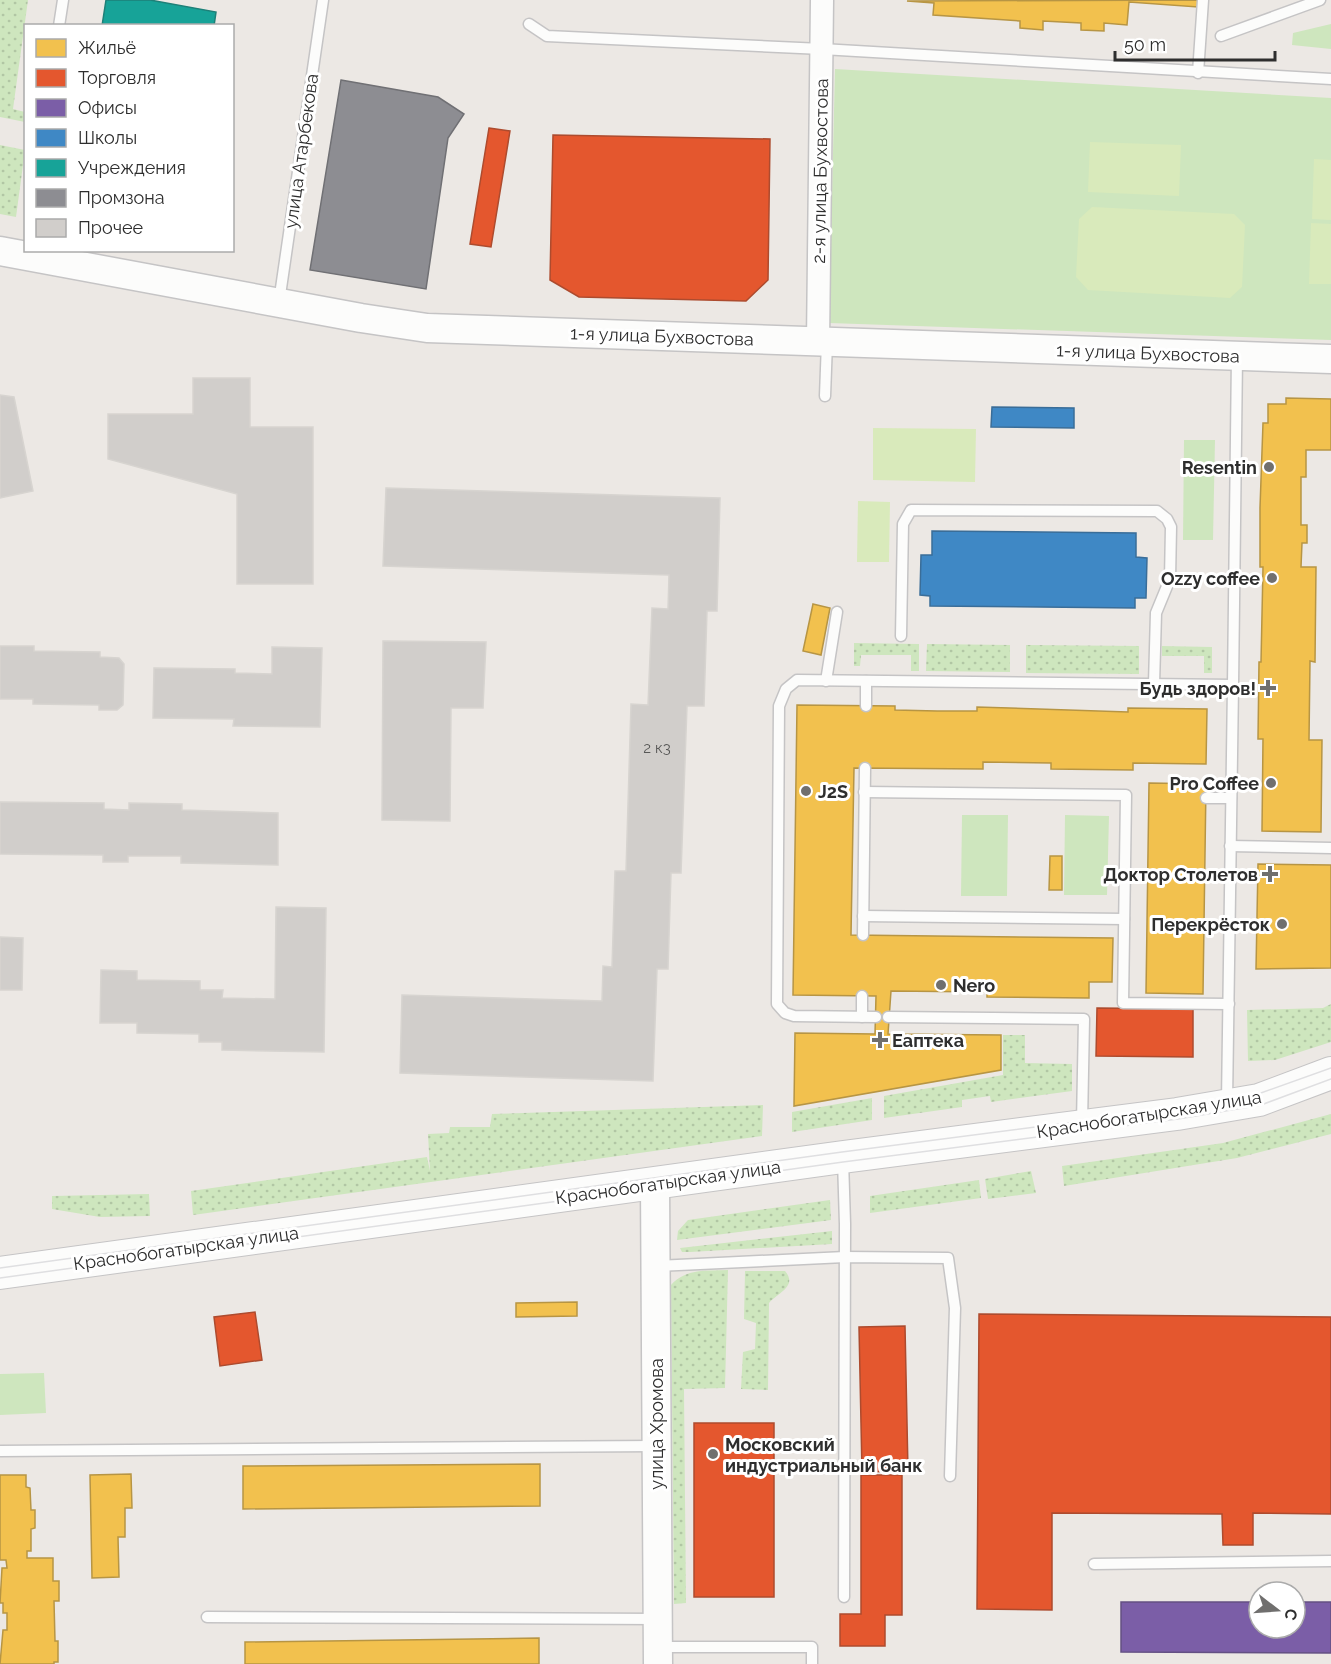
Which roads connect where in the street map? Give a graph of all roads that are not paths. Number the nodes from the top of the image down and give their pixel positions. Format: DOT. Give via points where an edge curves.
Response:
graph roads {
  1 [pos="63,0"];
  2 [pos="323,0"];
  3 [pos="822,0"];
  4 [pos="1203,0"];
  5 [pos="1320,0"];
  6 [pos="59,24"];
  7 [pos="529,24"];
  8 [pos="1221,36"];
  9 [pos="822,49"];
  10 [pos="1198,72"];
  11 [pos="1331,79"];
  12 [pos="17,251"];
  13 [pos="279,303"];
  14 [pos="822,342"];
  15 [pos="1237,356"];
  16 [pos="1331,359"];
  17 [pos="825,396"];
  18 [pos="837,612"];
  19 [pos="901,636"];
  20 [pos="826,681"];
  21 [pos="866,681"];
  22 [pos="1154,684"];
  23 [pos="1233,685"];
  24 [pos="866,706"];
  25 [pos="865,768"];
  26 [pos="864,792"];
  27 [pos="1206,798"];
  28 [pos="1231,798"];
  29 [pos="1230,846"];
  30 [pos="1331,848"];
  31 [pos="863,916"];
  32 [pos="1124,919"];
  33 [pos="863,935"];
  34 [pos="862,996"];
  35 [pos="1228,1004"];
  36 [pos="862,1017"];
  37 [pos="876,1017"];
  38 [pos="888,1017"];
  39 [pos="1331,1073"];
  40 [pos="1227,1105"];
  41 [pos="1082,1127"];
  42 [pos="843,1157"];
  43 [pos="655,1184"];
  44 [pos="845,1257"];
  45 [pos="655,1266"];
  46 [pos="0,1273"];
  47 [pos="655,1446"];
  48 [pos="0,1451"];
  49 [pos="950,1476"];
  50 [pos="1331,1561"];
  51 [pos="1094,1563"];
  52 [pos="844,1597"];
  53 [pos="207,1617"];
  54 [pos="657,1643"];
  55 [pos="812,1664"];
  1 -- 6 [label="lane"];
  2 -- 13 [label="lane, улица Атарбекова"];
  3 -- 9 [label="street, 2-я улица Бухвостова"];
  4 -- 10 [label="lane"];
  5 -- 8 [label="lane"];
  7 -- 9 [label="lane" via="547,36"];
  9 -- 10 [label="lane"];
  9 -- 14 [label="street, 2-я улица Бухвостова"];
  10 -- 11 [label="lane"];
  12 -- 13 [label="street, 1-я улица Бухвостова"];
  13 -- 14 [label="street, 1-я улица Бухвостова" via="427,328"];
  14 -- 15 [label="street, 1-я улица Бухвостова"];
  14 -- 17 [label="lane"];
  15 -- 16 [label="street, 1-я улица Бухвостова"];
  15 -- 23 [label="lane"];
  18 -- 20 [label="lane"];
  19 -- 22 [label="lane" via="903,524 910,510 1157,511 1171,527 1170,574 1156,609"];
  20 -- 21 [label="lane"];
  20 -- 36 [label="lane" via="797,680 786,689 779,706 776,996 780,1009 790,1015"];
  21 -- 22 [label="lane"];
  21 -- 24 [label="lane"];
  22 -- 23 [label="lane"];
  23 -- 28 [label="lane"];
  25 -- 26 [label="lane"];
  26 -- 31 [label="lane"];
  26 -- 32 [label="lane" via="1126,795"];
  27 -- 28 [label="lane"];
  28 -- 29 [label="lane"];
  29 -- 30 [label="lane"];
  29 -- 35 [label="lane"];
  31 -- 32 [label="lane"];
  31 -- 33 [label="lane"];
  32 -- 35 [label="lane" via="1123,1003"];
  34 -- 36 [label="lane"];
  35 -- 40 [label="lane"];
  36 -- 37 [label="lane"];
  38 -- 41 [label="lane" via="1083,1019"];
  39 -- 40 [label="main road, Краснобогатырская улица" via="1259,1100"];
  40 -- 41 [label="main road, Краснобогатырская улица"];
  41 -- 42 [label="main road, Краснобогатырская улица"];
  42 -- 43 [label="main road, Краснобогатырская улица"];
  42 -- 44 [label="lane"];
  43 -- 45 [label="street, улица Хромова"];
  43 -- 46 [label="main road, Краснобогатырская улица"];
  44 -- 45 [label="lane"];
  44 -- 49 [label="lane" via="948,1258 955,1308"];
  44 -- 52 [label="lane"];
  45 -- 47 [label="street, улица Хромова"];
  47 -- 48 [label="lane"];
  47 -- 54 [label="street, улица Хромова"];
  50 -- 51 [label="lane"];
  53 -- 54 [label="lane"];
  54 -- 55 [label="lane" via="812,1647"];
}
